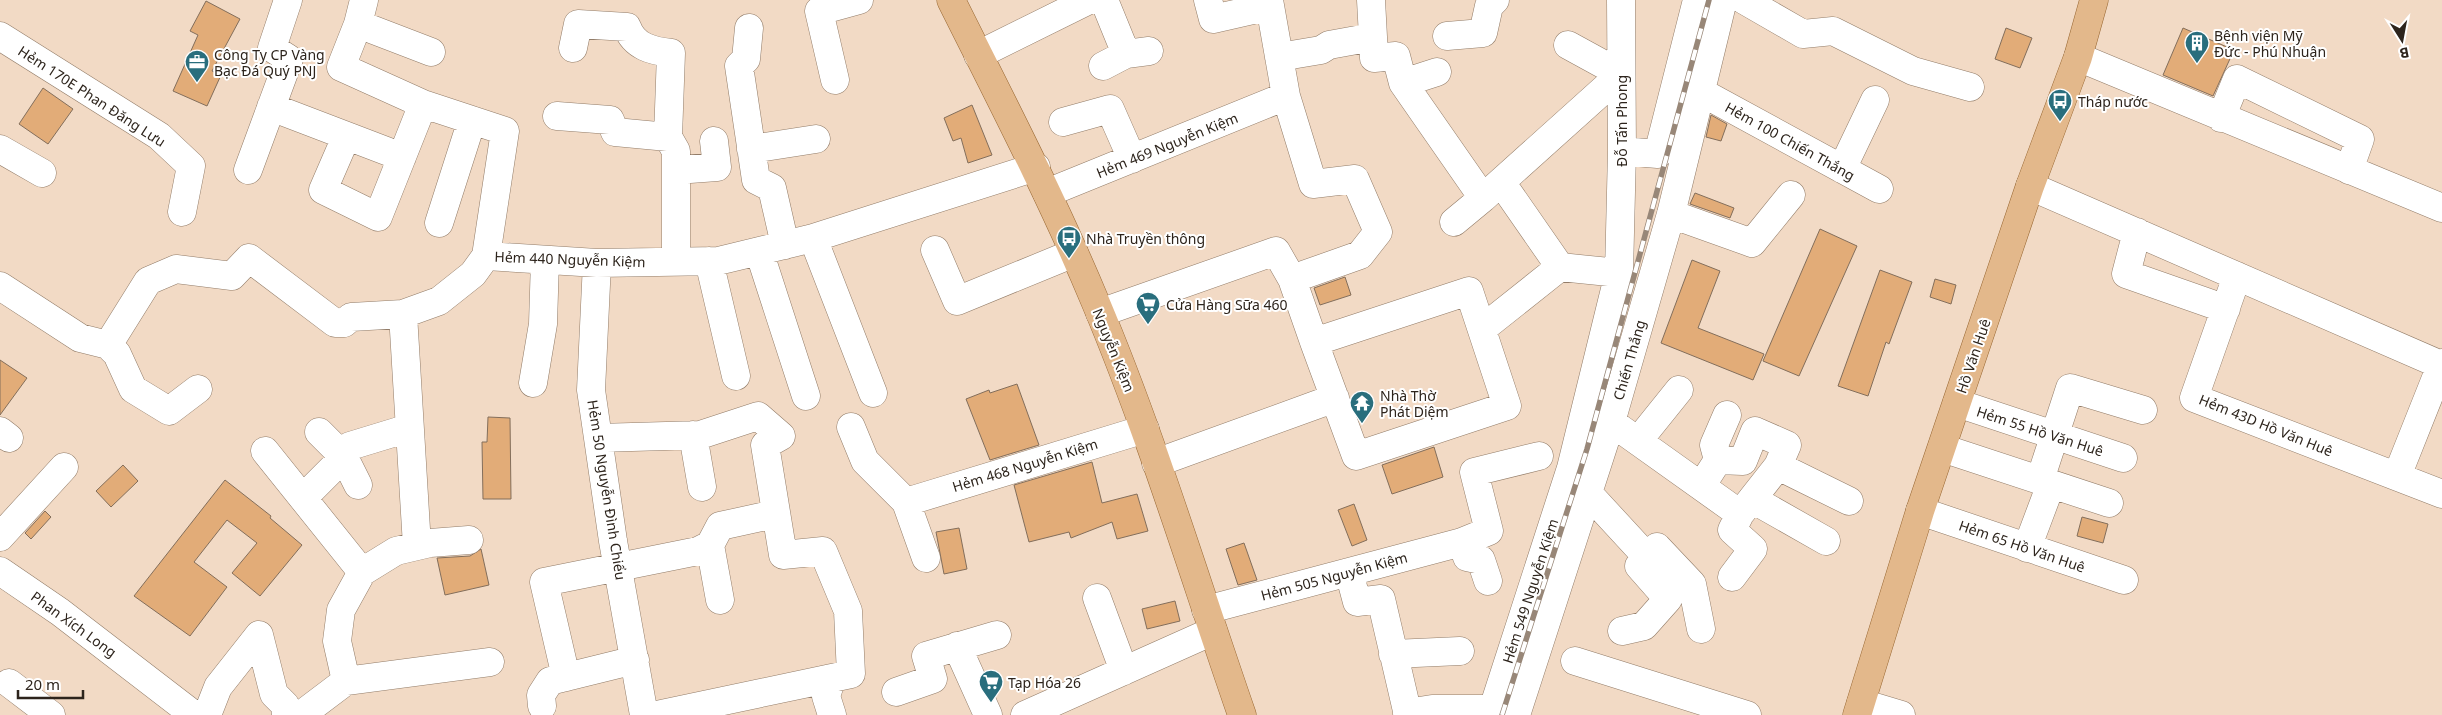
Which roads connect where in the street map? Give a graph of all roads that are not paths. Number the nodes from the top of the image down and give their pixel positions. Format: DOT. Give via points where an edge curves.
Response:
graph roads {
  1 [pos="288,0"];
  2 [pos="859,0"];
  3 [pos="951,0"];
  4 [pos="1089,0"];
  5 [pos="1104,0"];
  6 [pos="1208,0"];
  7 [pos="1371,0"];
  8 [pos="1495,0"];
  9 [pos="1620,0"];
  10 [pos="1697,0"];
  11 [pos="1723,0"];
  12 [pos="1744,0"];
  13 [pos="2094,0"];
  14 [pos="1270,3"];
  15 [pos="361,12"];
  16 [pos="749,28"];
  17 [pos="0,36"];
  18 [pos="1447,36"];
  19 [pos="1373,37"];
  20 [pos="1568,44"];
  21 [pos="573,48"];
  22 [pos="430,52"];
  23 [pos="978,55"];
  24 [pos="1126,57"];
  25 [pos="1279,57"];
  26 [pos="2078,57"];
  27 [pos="1437,72"];
  28 [pos="1621,74"];
  29 [pos="835,80"];
  30 [pos="1403,83"];
  31 [pos="1970,87"];
  32 [pos="1700,92"];
  33 [pos="1286,96"];
  34 [pos="1875,100"];
  35 [pos="423,104"];
  36 [pos="271,107"];
  37 [pos="557,116"];
  38 [pos="2221,118"];
  39 [pos="472,120"];
  40 [pos="1063,122"];
  41 [pos="346,136"];
  42 [pos="668,137"];
  43 [pos="816,139"];
  44 [pos="714,141"];
  45 [pos="0,149"];
  46 [pos="751,149"];
  47 [pos="1622,151"];
  48 [pos="402,157"];
  49 [pos="1132,159"];
  50 [pos="1036,168"];
  51 [pos="1842,169"];
  52 [pos="248,170"];
  53 [pos="676,170"];
  54 [pos="2350,170"];
  55 [pos="42,173"];
  56 [pos="2030,186"];
  57 [pos="1492,190"];
  58 [pos="1879,190"];
  59 [pos="1048,193"];
  60 [pos="1791,195"];
  61 [pos="2442,208"];
  62 [pos="182,212"];
  63 [pos="1671,214"];
  64 [pos="1454,222"];
  65 [pos="439,223"];
  66 [pos="2137,232"];
  67 [pos="813,238"];
  68 [pos="1620,242"];
  69 [pos="772,248"];
  70 [pos="935,250"];
  71 [pos="1074,253"];
  72 [pos="1660,253"];
  73 [pos="486,256"];
  74 [pos="545,260"];
  75 [pos="709,261"];
  76 [pos="676,262"];
  77 [pos="597,263"];
  78 [pos="1560,267"];
  79 [pos="1619,273"];
  80 [pos="2237,276"];
  81 [pos="1292,279"];
  82 [pos="0,286"];
  83 [pos="2226,309"];
  84 [pos="1100,313"];
  85 [pos="402,314"];
  86 [pos="1482,329"];
  87 [pos="1314,342"];
  88 [pos="108,345"];
  89 [pos="2442,364"];
  90 [pos="736,376"];
  91 [pos="533,383"];
  92 [pos="198,389"];
  93 [pos="1678,390"];
  94 [pos="873,393"];
  95 [pos="806,396"];
  96 [pos="2436,396"];
  97 [pos="1334,398"];
  98 [pos="1957,403"];
  99 [pos="2143,410"];
  100 [pos="1727,415"];
  101 [pos="1611,422"];
  102 [pos="851,427"];
  103 [pos="409,428"];
  104 [pos="1145,429"];
  105 [pos="318,432"];
  106 [pos="693,435"];
  107 [pos="2054,436"];
  108 [pos="598,438"];
  109 [pos="1638,441"];
  110 [pos="1942,448"];
  111 [pos="265,451"];
  112 [pos="1539,456"];
  113 [pos="344,457"];
  114 [pos="2123,458"];
  115 [pos="1718,460"];
  116 [pos="1156,463"];
  117 [pos="1778,466"];
  118 [pos="64,467"];
  119 [pos="1571,468"];
  120 [pos="2397,476"];
  121 [pos="2046,482"];
  122 [pos="358,485"];
  123 [pos="1701,486"];
  124 [pos="702,487"];
  125 [pos="1588,493"];
  126 [pos="2442,494"];
  127 [pos="303,498"];
  128 [pos="1849,500"];
  129 [pos="906,502"];
  130 [pos="2109,503"];
  131 [pos="1746,507"];
  132 [pos="1920,511"];
  133 [pos="775,514"];
  134 [pos="0,537"];
  135 [pos="469,540"];
  136 [pos="1826,541"];
  137 [pos="1462,542"];
  138 [pos="710,545"];
  139 [pos="417,546"];
  140 [pos="2027,548"];
  141 [pos="1647,557"];
  142 [pos="926,558"];
  143 [pos="618,566"];
  144 [pos="362,572"];
  145 [pos="1349,572"];
  146 [pos="1732,578"];
  147 [pos="2124,580"];
  148 [pos="1488,581"];
  149 [pos="4,583"];
  150 [pos="1097,598"];
  151 [pos="720,600"];
  152 [pos="1209,621"];
  153 [pos="1701,629"];
  154 [pos="1622,631"];
  155 [pos="997,635"];
  156 [pos="957,646"];
  157 [pos="1460,651"];
  158 [pos="1393,654"];
  159 [pos="635,660"];
  160 [pos="1575,660"];
  161 [pos="490,662"];
  162 [pos="1124,671"];
  163 [pos="566,677"];
  164 [pos="832,678"];
  165 [pos="346,681"];
  166 [pos="8,683"];
  167 [pos="896,692"];
  168 [pos="542,706"];
  169 [pos="1054,709"];
  170 [pos="1859,709"];
  171 [pos="1500,713"];
  172 [pos="1407,714"];
  173 [pos="51,715"];
  174 [pos="196,715"];
  175 [pos="286,715"];
  176 [pos="301,715"];
  177 [pos="644,715"];
  178 [pos="657,715"];
  179 [pos="832,715"];
  180 [pos="988,715"];
  181 [pos="1025,715"];
  182 [pos="1242,715"];
  183 [pos="1747,715"];
  184 [pos="1901,715"];
  1 -- 36 [label="street" via="272,48 289,59"];
  2 -- 29 [label="street" via="818,11"];
  3 -- 23 [label="main road, Nguyễn Kiệm"];
  4 -- 23 [label="street"];
  5 -- 24 [label="street"];
  6 -- 14 [label="street" via="1213,19"];
  7 -- 19 [label="street"];
  8 -- 18 [label="street" via="1489,6 1483,33"];
  9 -- 28 [label="street, Đỗ Tấn Phong"];
  10 -- 47 [label="street" via="1658,154"];
  11 -- 32 [label="street, Chiến Thắng"];
  12 -- 31 [label="street" via="1803,34 1833,31 1913,71"];
  13 -- 26 [label="main road, Hồ Văn Huê"];
  14 -- 25 [label="street"];
  15 -- 22 [label="street"];
  15 -- 35 [label="street" via="341,67"];
  16 -- 46 [label="street" via="746,60 739,66"];
  17 -- 62 [label="street, Hẻm 170E Phan Đăng Lưu" via="159,136 191,166"];
  19 -- 25 [label="street"];
  19 -- 30 [label="street" via="1374,58 1396,56"];
  20 -- 28 [label="street"];
  21 -- 42 [label="street" via="578,24 627,27 630,36 649,50 671,53"];
  23 -- 50 [label="main road, Nguyễn Kiệm"];
  25 -- 33 [label="street"];
  26 -- 38 [label="street"];
  26 -- 56 [label="main road, Hồ Văn Huê"];
  27 -- 30 [label="street"];
  28 -- 47 [label="street, Đỗ Tấn Phong"];
  28 -- 57 [label="street"];
  30 -- 57 [label="street"];
  32 -- 51 [label="street, Hẻm 100 Chiến Thắng"];
  32 -- 63 [label="street, Chiến Thắng"];
  33 -- 49 [label="street, Hẻm 469 Nguyễn Kiệm"];
  33 -- 81 [label="street" via="1313,184 1356,179 1378,232 1360,255"];
  34 -- 51 [label="street"];
  35 -- 39 [label="street"];
  35 -- 48 [label="street"];
  36 -- 41 [label="street"];
  36 -- 52 [label="street"];
  37 -- 42 [label="street" via="610,120 615,132"];
  38 -- 54 [label="street"];
  38 -- 54 [label="street" via="2238,79 2360,139"];
  39 -- 65 [label="street"];
  39 -- 73 [label="street" via="505,131"];
  40 -- 49 [label="street" via="1110,109"];
  41 -- 48 [label="street"];
  41 -- 48 [label="street" via="323,190 378,217"];
  42 -- 53 [label="street" via="676,151"];
  43 -- 46 [label="street"];
  44 -- 53 [label="street" via="717,167"];
  45 -- 55 [label="street"];
  46 -- 69 [label="street" via="756,180 772,188"];
  47 -- 68 [label="street, Đỗ Tấn Phong"];
  49 -- 59 [label="street, Hẻm 469 Nguyễn Kiệm"];
  50 -- 59 [label="main road, Nguyễn Kiệm"];
  50 -- 67 [label="street, Hẻm 440 Nguyễn Kiệm"];
  51 -- 58 [label="street, Hẻm 100 Chiến Thắng"];
  53 -- 76 [label="street"];
  54 -- 61 [label="street"];
  56 -- 66 [label="street"];
  56 -- 98 [label="main road, Hồ Văn Huê"];
  57 -- 64 [label="street"];
  57 -- 78 [label="street"];
  59 -- 71 [label="main road, Nguyễn Kiệm"];
  60 -- 63 [label="street" via="1752,243"];
  63 -- 72 [label="street, Chiến Thắng"];
  66 -- 80 [label="street"];
  66 -- 83 [label="street" via="2126,274"];
  67 -- 69 [label="street, Hẻm 440 Nguyễn Kiệm"];
  67 -- 94 [label="street"];
  68 -- 72 [label="street"];
  68 -- 79 [label="street, Đỗ Tấn Phong"];
  69 -- 75 [label="street, Hẻm 440 Nguyễn Kiệm"];
  69 -- 95 [label="street"];
  70 -- 71 [label="street" via="957,301"];
  71 -- 84 [label="main road, Nguyễn Kiệm"];
  72 -- 101 [label="street, Chiến Thắng"];
  73 -- 74 [label="street, Hẻm 440 Nguyễn Kiệm"];
  73 -- 85 [label="street, Hẻm 440 Nguyễn Kiệm" via="473,274 439,301"];
  74 -- 77 [label="street, Hẻm 440 Nguyễn Kiệm"];
  74 -- 91 [label="street" via="543,324"];
  75 -- 76 [label="street, Hẻm 440 Nguyễn Kiệm"];
  75 -- 90 [label="street"];
  76 -- 77 [label="street, Hẻm 440 Nguyễn Kiệm"];
  77 -- 108 [label="street, Hẻm 50 Nguyễn Đình Chiểu" via="591,390"];
  78 -- 79 [label="street"];
  78 -- 86 [label="street"];
  79 -- 119 [label="street, Đỗ Tấn Phong"];
  80 -- 83 [label="street, Hẻm 43D Hồ Văn Huê"];
  80 -- 89 [label="street"];
  81 -- 84 [label="street" via="1276,250"];
  81 -- 87 [label="street"];
  82 -- 88 [label="street" via="80,338"];
  83 -- 120 [label="street, Hẻm 43D Hồ Văn Huê" via="2194,398"];
  84 -- 104 [label="main road, Nguyễn Kiệm"];
  85 -- 88 [label="street, Hẻm 440 Nguyễn Kiệm" via="351,317 344,323 335,323 248,258 232,276 176,269 148,281"];
  85 -- 103 [label="street"];
  86 -- 87 [label="street" via="1469,291"];
  86 -- 97 [label="street" via="1507,406 1356,456"];
  87 -- 97 [label="street"];
  88 -- 92 [label="street" via="117,354 133,389 169,411"];
  89 -- 96 [label="street"];
  93 -- 109 [label="street"];
  96 -- 120 [label="street"];
  97 -- 116 [label="street"];
  98 -- 107 [label="street, Hẻm 55 Hồ Văn Huê"];
  98 -- 110 [label="main road, Hồ Văn Huê"];
  99 -- 107 [label="street" via="2070,388"];
  100 -- 115 [label="street" via="1714,445"];
  101 -- 109 [label="street"];
  101 -- 125 [label="street, Chiến Thắng"];
  102 -- 129 [label="street" via="865,461"];
  103 -- 113 [label="street" via="350,446"];
  103 -- 139 [label="street"];
  104 -- 116 [label="main road, Nguyễn Kiệm"];
  104 -- 129 [label="street, Hẻm 468 Nguyễn Kiệm"];
  105 -- 113 [label="street"];
  106 -- 108 [label="street"];
  106 -- 124 [label="street"];
  106 -- 133 [label="street" via="758,416 781,436 765,446"];
  107 -- 114 [label="street, Hẻm 55 Hồ Văn Huê"];
  107 -- 121 [label="street"];
  108 -- 143 [label="street, Hẻm 50 Nguyễn Đình Chiểu"];
  109 -- 123 [label="street"];
  110 -- 121 [label="street"];
  110 -- 132 [label="main road, Hồ Văn Huê"];
  111 -- 127 [label="street"];
  112 -- 137 [label="street, Hẻm 505 Nguyễn Kiệm" via="1474,472 1489,531"];
  113 -- 122 [label="street"];
  113 -- 127 [label="street"];
  115 -- 117 [label="street" via="1743,461 1756,431 1787,445"];
  115 -- 123 [label="street"];
  116 -- 152 [label="main road, Nguyễn Kiệm"];
  117 -- 128 [label="street"];
  117 -- 131 [label="street"];
  118 -- 134 [label="street"];
  119 -- 171 [label="street, Hẻm 549 Nguyễn Kiệm"];
  120 -- 126 [label="street, Hẻm 43D Hồ Văn Huê"];
  121 -- 130 [label="street"];
  121 -- 140 [label="street"];
  123 -- 131 [label="street"];
  125 -- 141 [label="street"];
  125 -- 171 [label="street, Chiến Thắng"];
  127 -- 144 [label="street"];
  129 -- 142 [label="street"];
  131 -- 136 [label="street"];
  131 -- 146 [label="street" via="1732,530 1753,549"];
  132 -- 140 [label="street, Hẻm 65 Hồ Văn Huê"];
  132 -- 170 [label="main road, Hồ Văn Huê"];
  133 -- 138 [label="street" via="720,526"];
  133 -- 164 [label="street" via="783,555 823,551 848,611 851,674"];
  135 -- 139 [label="street"];
  137 -- 145 [label="street, Hẻm 505 Nguyễn Kiệm"];
  137 -- 148 [label="street" via="1467,557 1481,560"];
  138 -- 143 [label="street" via="698,551"];
  138 -- 151 [label="street"];
  139 -- 144 [label="street" via="396,550"];
  140 -- 147 [label="street, Hẻm 65 Hồ Văn Huê"];
  141 -- 153 [label="street" via="1657,547 1692,584"];
  141 -- 154 [label="street" via="1639,566 1668,599 1644,626"];
  143 -- 159 [label="street, Hẻm 50 Nguyễn Đình Chiểu"];
  143 -- 163 [label="street" via="544,582"];
  144 -- 165 [label="street" via="341,610 337,641"];
  145 -- 152 [label="street, Hẻm 505 Nguyễn Kiệm"];
  145 -- 158 [label="street" via="1357,602 1381,599"];
  149 -- 174 [label="street, Phan Xích Long" via="60,612"];
  150 -- 162 [label="street"];
  152 -- 162 [label="street, Hẻm 505 Nguyễn Kiệm"];
  152 -- 182 [label="main road, Nguyễn Kiệm"];
  155 -- 156 [label="street"];
  156 -- 167 [label="street" via="926,656 933,678"];
  156 -- 180 [label="street"];
  157 -- 158 [label="street"];
  158 -- 172 [label="street"];
  159 -- 163 [label="street"];
  159 -- 177 [label="street, Hẻm 50 Nguyễn Đình Chiểu"];
  160 -- 183 [label="street"];
  161 -- 165 [label="street"];
  162 -- 169 [label="street, Hẻm 505 Nguyễn Kiệm"];
  163 -- 168 [label="street" via="550,680 540,695"];
  164 -- 178 [label="street"];
  164 -- 179 [label="street" via="826,696"];
  165 -- 176 [label="street"];
  166 -- 173 [label="street"];
  169 -- 181 [label="street, Hẻm 505 Nguyễn Kiệm"];
  170 -- 184 [label="street"];
  171 -- 172 [label="street" via="1432,708"];
  174 -- 175 [label="street" via="259,635 274,694 285,705"];
}
